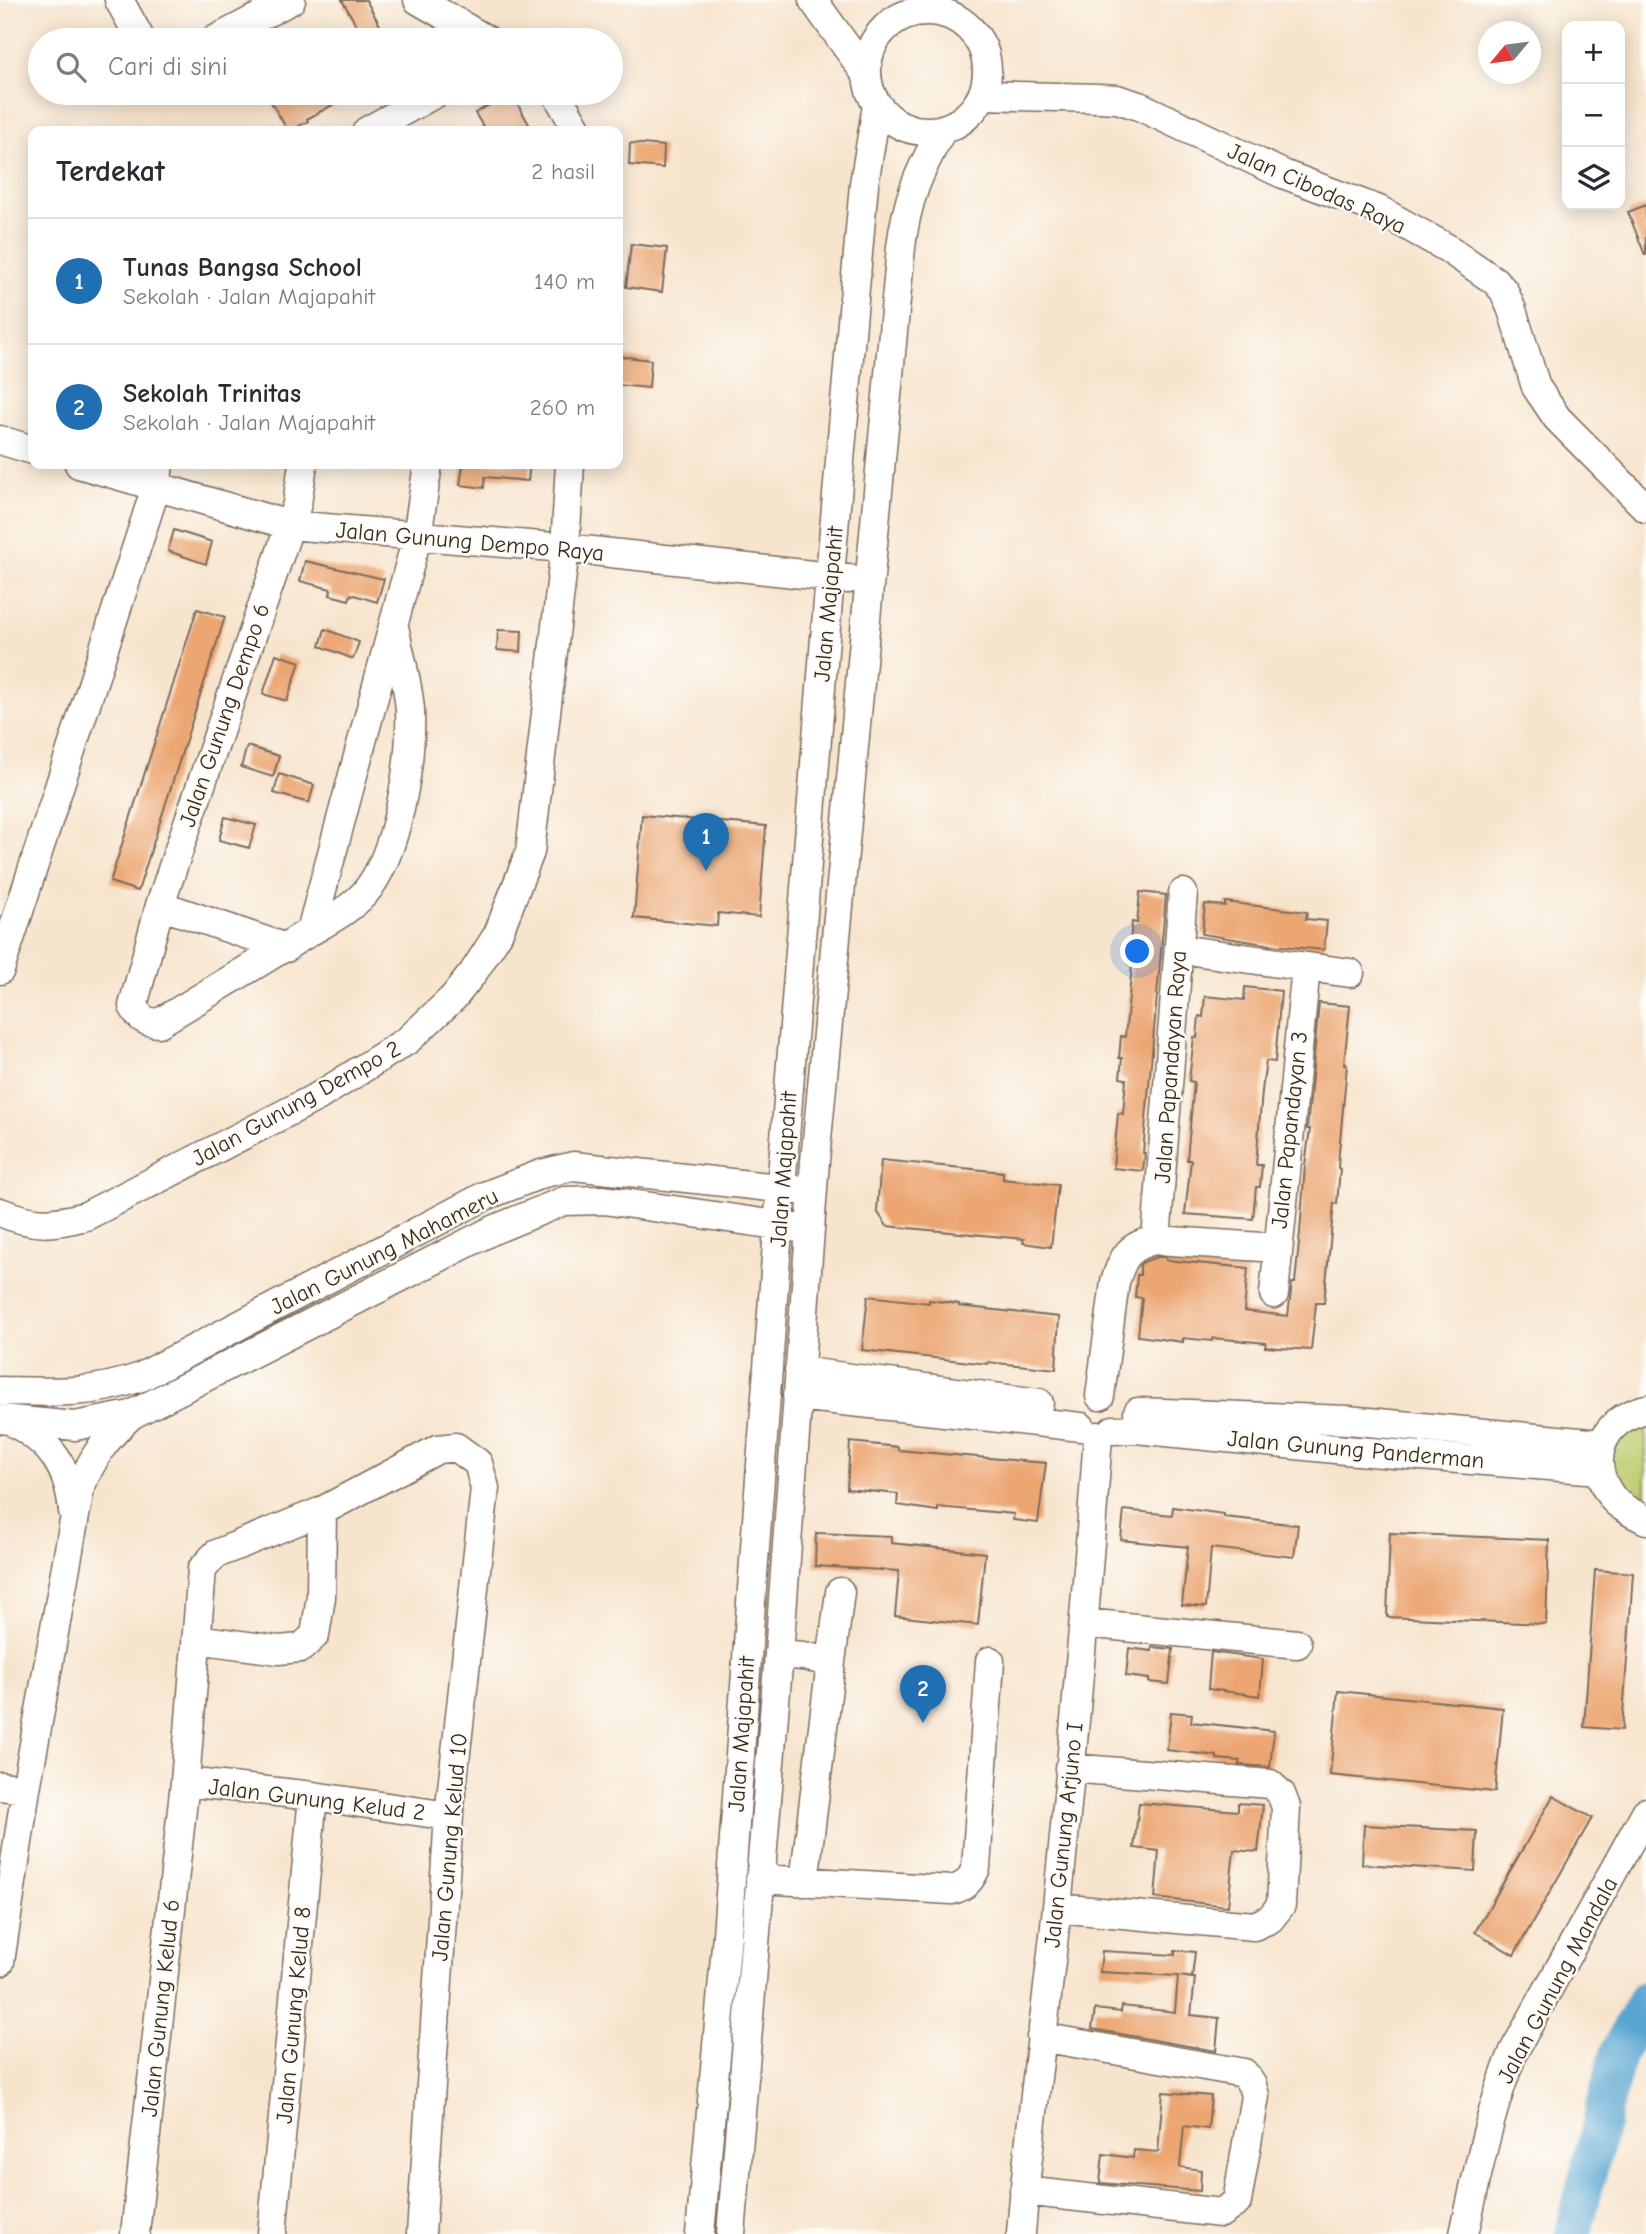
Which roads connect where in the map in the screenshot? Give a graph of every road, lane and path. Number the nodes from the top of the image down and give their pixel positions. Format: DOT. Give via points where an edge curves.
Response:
graph roads {
  1 [pos="119,0"];
  2 [pos="291,0"];
  3 [pos="418,0"];
  4 [pos="813,0"];
  5 [pos="936,6"];
  6 [pos="134,28"];
  7 [pos="238,28"];
  8 [pos="466,28"];
  9 [pos="866,74"];
  10 [pos="983,95"];
  11 [pos="414,105"];
  12 [pos="563,105"];
  13 [pos="877,105"];
  14 [pos="376,126"];
  15 [pos="575,126"];
  16 [pos="942,130"];
  17 [pos="0,440"];
  18 [pos="28,448"];
  19 [pos="115,469"];
  20 [pos="302,469"];
  21 [pos="427,469"];
  22 [pos="570,469"];
  23 [pos="158,475"];
  24 [pos="1646,508"];
  25 [pos="289,525"];
  26 [pos="417,537"];
  27 [pos="565,548"];
  28 [pos="830,576"];
  29 [pos="869,582"];
  30 [pos="394,624"];
  31 [pos="1183,893"];
  32 [pos="160,905"];
  33 [pos="311,931"];
  34 [pos="286,948"];
  35 [pos="1178,949"];
  36 [pos="1306,967"];
  37 [pos="0,970"];
  38 [pos="1350,973"];
  39 [pos="781,1188"];
  40 [pos="813,1191"];
  41 [pos="0,1212"];
  42 [pos="779,1227"];
  43 [pos="811,1229"];
  44 [pos="1156,1240"];
  45 [pos="1277,1248"];
  46 [pos="315,1286"];
  47 [pos="1274,1294"];
  48 [pos="330,1314"];
  49 [pos="798,1383"];
  50 [pos="0,1391"];
  51 [pos="1646,1409"];
  52 [pos="131,1415"];
  53 [pos="1098,1418"];
  54 [pos="5,1420"];
  55 [pos="1600,1457"];
  56 [pos="478,1463"];
  57 [pos="322,1511"];
  58 [pos="73,1517"];
  59 [pos="1646,1520"];
  60 [pos="840,1592"];
  61 [pos="1085,1623"];
  62 [pos="196,1639"];
  63 [pos="1297,1644"];
  64 [pos="779,1654"];
  65 [pos="990,1661"];
  66 [pos="831,1662"];
  67 [pos="1069,1768"];
  68 [pos="185,1782"];
  69 [pos="13,1788"];
  70 [pos="313,1796"];
  71 [pos="1646,1812"];
  72 [pos="449,1816"];
  73 [pos="760,1879"];
  74 [pos="804,1882"];
  75 [pos="1057,1908"];
  76 [pos="2,1932"];
  77 [pos="727,1936"];
  78 [pos="755,1938"];
  79 [pos="0,1962"];
  80 [pos="1041,2037"];
  81 [pos="1024,2190"];
  82 [pos="135,2234"];
  83 [pos="272,2234"];
  84 [pos="422,2234"];
  85 [pos="700,2234"];
  86 [pos="731,2234"];
  87 [pos="1021,2234"];
  88 [pos="1464,2234"];
  1 -- 6 [label="street"];
  2 -- 7 [label="street"];
  3 -- 8 [label="street"];
  4 -- 9 [label="street"];
  5 -- 9 [label="street" via="904,14 888,24 868,55"];
  5 -- 10 [label="street" via="964,23 981,44 987,69"];
  9 -- 13 [label="street"];
  10 -- 16 [label="street" via="959,122"];
  10 -- 24 [label="street, Jalan Cibodas Raya" via="1117,99 1139,106 1283,174 1379,211 1469,262 1503,291 1536,387 1557,418"];
  11 -- 14 [label="street"];
  12 -- 15 [label="street"];
  13 -- 16 [label="street" via="906,127"];
  13 -- 28 [label="street, Jalan Majapahit" via="864,184"];
  16 -- 29 [label="street, Jalan Majapahit" via="917,176 904,219"];
  17 -- 18 [label="street"];
  19 -- 23 [label="street, Jalan Gunung Dempo Raya"];
  20 -- 25 [label="street, Jalan Gunung Dempo 6"];
  21 -- 26 [label="street, Jalan Gunung Dempo 6"];
  22 -- 27 [label="street, Jalan Gunung Dempo 2"];
  23 -- 25 [label="street, Jalan Gunung Dempo Raya"];
  23 -- 37 [label="street"];
  25 -- 26 [label="street, Jalan Gunung Dempo Raya"];
  25 -- 32 [label="street, Jalan Gunung Dempo 6"];
  26 -- 27 [label="street, Jalan Gunung Dempo Raya"];
  26 -- 30 [label="street, Jalan Gunung Dempo 6"];
  27 -- 28 [label="street, Jalan Gunung Dempo Raya"];
  27 -- 41 [label="street, Jalan Gunung Dempo 2" via="530,852 498,934 453,998 408,1040 318,1096 86,1216 55,1224 20,1220"];
  28 -- 29 [label="street, Jalan Gunung Dempo Raya"];
  28 -- 39 [label="street, Jalan Majapahit"];
  29 -- 40 [label="street, Jalan Majapahit"];
  30 -- 33 [label="street, Jalan Gunung Dempo 6"];
  30 -- 33 [label="street, Jalan Gunung Dempo 6" via="410,710 407,765 392,842 377,877 363,895"];
  31 -- 35 [label="street, Jalan Papandayan Raya"];
  32 -- 34 [label="street"];
  32 -- 34 [label="street, Jalan Gunung Dempo 6" via="134,1006 146,1022 159,1023"];
  33 -- 34 [label="street, Jalan Gunung Dempo 6"];
  35 -- 36 [label="street"];
  35 -- 44 [label="street, Jalan Papandayan Raya"];
  36 -- 38 [label="street"];
  36 -- 45 [label="street, Jalan Papandayan 3"];
  39 -- 40 [label="street, Jalan Gunung Mahameru"];
  39 -- 42 [label="street, Jalan Majapahit"];
  39 -- 46 [label="street, Jalan Gunung Mahameru" via="573,1167 485,1196"];
  40 -- 43 [label="street, Jalan Majapahit"];
  42 -- 43 [label="street, Jalan Gunung Mahameru"];
  42 -- 48 [label="street, Jalan Gunung Mahameru" via="604,1200 564,1201 493,1230"];
  42 -- 77 [label="street, Jalan Majapahit"];
  43 -- 49 [label="street, Jalan Majapahit"];
  44 -- 45 [label="street"];
  44 -- 53 [label="street, Jalan Gunung Arjuno I" via="1140,1244 1120,1265"];
  45 -- 47 [label="street, Jalan Papandayan 3"];
  46 -- 48 [label="street"];
  46 -- 50 [label="street, Jalan Gunung Mahameru" via="141,1377 112,1387"];
  48 -- 52 [label="street, Jalan Gunung Mahameru"];
  49 -- 53 [label="street, Jalan Gunung Panderman"];
  49 -- 64 [label="street, Jalan Majapahit"];
  51 -- 55 [label="street" via="1610,1428"];
  52 -- 54 [label="street, Jalan Gunung Mahameru" via="75,1426"];
  52 -- 58 [label="street" via="92,1460"];
  53 -- 55 [label="street, Jalan Gunung Panderman" via="1136,1429 1355,1451"];
  53 -- 61 [label="street, Jalan Gunung Arjuno I"];
  54 -- 58 [label="street" via="32,1433 50,1449 71,1493"];
  55 -- 59 [label="street" via="1614,1500"];
  56 -- 57 [label="street, Jalan Gunung Kelud 6" via="456,1447 438,1448"];
  56 -- 72 [label="street, Jalan Gunung Kelud 10" via="485,1488"];
  57 -- 62 [label="street, Jalan Gunung Kelud 6" via="216,1554 202,1569"];
  57 -- 62 [label="street" via="321,1597 315,1635 301,1648 278,1650"];
  58 -- 69 [label="street"];
  60 -- 66 [label="street"];
  61 -- 63 [label="street"];
  61 -- 67 [label="street, Jalan Gunung Arjuno I"];
  62 -- 68 [label="street, Jalan Gunung Kelud 6"];
  64 -- 66 [label="street"];
  64 -- 73 [label="street, Jalan Majapahit"];
  65 -- 74 [label="street" via="976,1868 970,1881 952,1890"];
  66 -- 74 [label="street"];
  67 -- 75 [label="street, Jalan Gunung Arjuno I"];
  67 -- 75 [label="street" via="1270,1784 1286,1807 1281,1905 1270,1919 1255,1926"];
  68 -- 70 [label="street, Jalan Gunung Kelud 2"];
  68 -- 82 [label="street, Jalan Gunung Kelud 6"];
  69 -- 76 [label="street"];
  70 -- 72 [label="street, Jalan Gunung Kelud 2"];
  70 -- 83 [label="street, Jalan Gunung Kelud 8"];
  71 -- 88 [label="street, Jalan Gunung Mandala" via="1514,2051 1481,2150"];
  72 -- 84 [label="street, Jalan Gunung Kelud 10"];
  73 -- 74 [label="street"];
  73 -- 78 [label="street, Jalan Majapahit"];
  75 -- 80 [label="street, Jalan Gunung Arjuno I"];
  76 -- 79 [label="street"];
  77 -- 78 [label="street"];
  77 -- 85 [label="street, Jalan Majapahit"];
  78 -- 86 [label="street, Jalan Majapahit"];
  80 -- 81 [label="street, Jalan Gunung Arjuno I"];
  80 -- 81 [label="street" via="1244,2073 1255,2096 1237,2202 1221,2213"];
  81 -- 87 [label="street, Jalan Gunung Arjuno I"];
}
